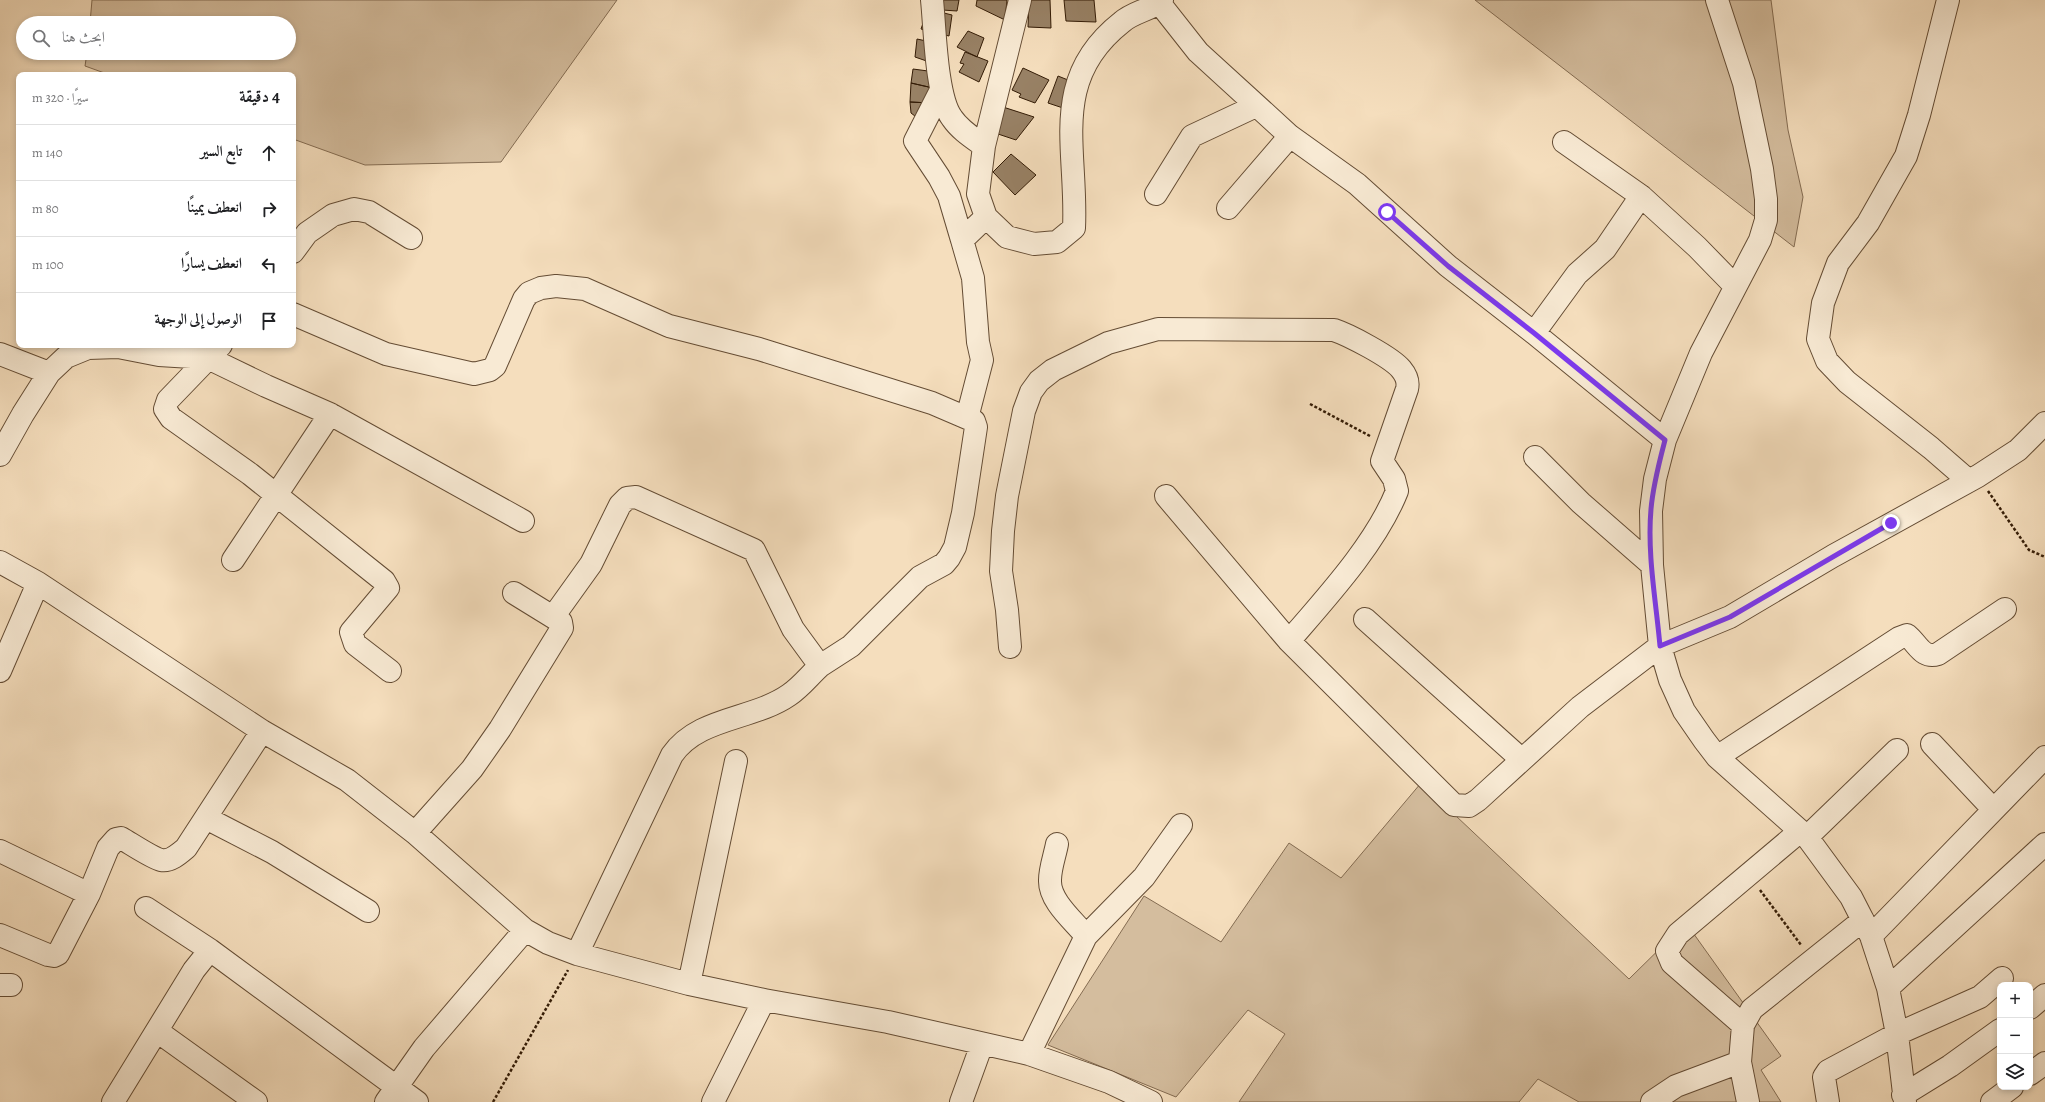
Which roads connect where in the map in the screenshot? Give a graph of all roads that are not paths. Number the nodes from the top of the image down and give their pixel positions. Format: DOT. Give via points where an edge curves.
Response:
graph roads {
  1 [pos="932,0"];
  2 [pos="1020,0"];
  3 [pos="1717,0"];
  4 [pos="1948,0"];
  5 [pos="1160,1"];
  6 [pos="941,90"];
  7 [pos="1256,106"];
  8 [pos="1290,136"];
  9 [pos="1564,142"];
  10 [pos="984,146"];
  11 [pos="1156,194"];
  12 [pos="1641,196"];
  13 [pos="1228,208"];
  14 [pos="986,218"];
  15 [pos="411,238"];
  16 [pos="962,240"];
  17 [pos="296,248"];
  18 [pos="1735,286"];
  19 [pos="296,315"];
  20 [pos="1534,333"];
  21 [pos="88,348"];
  22 [pos="123,348"];
  23 [pos="215,351"];
  24 [pos="0,354"];
  25 [pos="49,373"];
  26 [pos="330,414"];
  27 [pos="967,418"];
  28 [pos="2045,423"];
  29 [pos="1665,440"];
  30 [pos="0,455"];
  31 [pos="1535,457"];
  32 [pos="1974,478"];
  33 [pos="276,494"];
  34 [pos="1166,496"];
  35 [pos="523,521"];
  36 [pos="233,560"];
  37 [pos="0,562"];
  38 [pos="1652,565"];
  39 [pos="38,583"];
  40 [pos="514,593"];
  41 [pos="2004,609"];
  42 [pos="553,617"];
  43 [pos="1365,619"];
  44 [pos="1289,641"];
  45 [pos="1660,646"];
  46 [pos="1010,647"];
  47 [pos="820,666"];
  48 [pos="0,671"];
  49 [pos="390,671"];
  50 [pos="262,731"];
  51 [pos="1932,744"];
  52 [pos="1897,750"];
  53 [pos="1717,757"];
  54 [pos="2045,757"];
  55 [pos="1521,759"];
  56 [pos="736,761"];
  57 [pos="1993,809"];
  58 [pos="206,818"];
  59 [pos="1181,826"];
  60 [pos="415,833"];
  61 [pos="1803,835"];
  62 [pos="1057,844"];
  63 [pos="2045,844"];
  64 [pos="0,851"];
  65 [pos="89,894"];
  66 [pos="146,908"];
  67 [pos="368,911"];
  68 [pos="1867,928"];
  69 [pos="525,930"];
  70 [pos="0,935"];
  71 [pos="1086,936"];
  72 [pos="210,950"];
  73 [pos="577,954"];
  74 [pos="2002,978"];
  75 [pos="689,984"];
  76 [pos="1888,988"];
  77 [pos="2045,995"];
  78 [pos="764,1000"];
  79 [pos="2033,1005"];
  80 [pos="1743,1025"];
  81 [pos="157,1031"];
  82 [pos="1997,1032"];
  83 [pos="1897,1034"];
  84 [pos="982,1044"];
  85 [pos="1029,1054"];
  86 [pos="1740,1062"];
  87 [pos="2045,1063"];
  88 [pos="2033,1072"];
  89 [pos="2008,1090"];
  90 [pos="391,1095"];
  91 [pos="1904,1098"];
  92 [pos="113,1102"];
  93 [pos="256,1102"];
  94 [pos="417,1102"];
  95 [pos="713,1102"];
  96 [pos="961,1102"];
  97 [pos="1151,1102"];
  98 [pos="1652,1102"];
  99 [pos="1748,1102"];
  100 [pos="1828,1102"];
  101 [pos="1992,1102"];
  1 -- 6 [label="street"];
  2 -- 10 [label="street"];
  3 -- 18 [label="street" via="1744,83 1766,199 1766,220 1760,240"];
  4 -- 32 [label="street" via="1920,115 1906,156 1868,223 1838,263 1822,303 1818,339 1827,361 1847,382"];
  5 -- 7 [label="street" via="1198,52"];
  5 -- 14 [label="street" via="1122,21 1098,45 1085,63 1074,92 1070,138 1075,203 1074,228 1057,242 1034,244 1007,237"];
  6 -- 10 [label="street" via="951,117 958,126"];
  6 -- 16 [label="street" via="915,141 940,177 949,196"];
  7 -- 8 [label="street"];
  7 -- 11 [label="street" via="1192,136"];
  8 -- 13 [label="street"];
  8 -- 20 [label="street" via="1357,184 1448,266"];
  9 -- 12 [label="street"];
  10 -- 14 [label="street" via="978,194"];
  12 -- 18 [label="street"];
  12 -- 20 [label="street" via="1605,249 1577,274"];
  14 -- 16 [label="street"];
  15 -- 17 [label="street" via="369,212 354,209 333,215 307,233"];
  16 -- 27 [label="street" via="973,278 978,342 982,360"];
  18 -- 29 [label="street" via="1701,353"];
  19 -- 27 [label="street" via="386,354 474,374 495,366 519,306 529,294 541,288 556,286 586,290 669,326 759,348 932,403"];
  20 -- 29 [label="street"];
  21 -- 25 [label="street" via="66,358"];
  22 -- 23 [label="street" via="159,355"];
  23 -- 26 [label="street" via="266,386"];
  23 -- 33 [label="street" via="168,400 165,409 171,418"];
  24 -- 25 [label="street"];
  25 -- 30 [label="street"];
  26 -- 33 [label="street"];
  26 -- 35 [label="street"];
  27 -- 47 [label="street" via="976,422 976,427 963,513 955,547 949,558 944,564 920,577 851,646"];
  28 -- 32 [label="street" via="2018,450"];
  29 -- 38 [label="street" via="1655,479 1651,511"];
  31 -- 38 [label="street" via="1581,503"];
  32 -- 45 [label="street" via="1833,556 1730,617"];
  33 -- 36 [label="street"];
  33 -- 49 [label="street" via="384,581 388,588 351,632 355,644"];
  34 -- 44 [label="street"];
  37 -- 39 [label="street"];
  38 -- 45 [label="street"];
  39 -- 48 [label="street"];
  39 -- 50 [label="street"];
  40 -- 42 [label="street"];
  41 -- 53 [label="street" via="1973,632 1931,656 1925,655 1907,635 1899,638"];
  42 -- 47 [label="street" via="591,564 620,505 627,498 636,497 754,550 793,629"];
  42 -- 60 [label="street" via="561,622 562,628 500,729 472,769"];
  43 -- 55 [label="street"];
  44 -- 46 [label="street" via="1332,590 1371,537 1394,497 1397,484 1382,461 1407,389 1407,378 1399,366 1348,335 1334,330 1158,329 1108,343 1053,370 1031,392 1024,411 1007,496 1003,531 1001,571"];
  44 -- 55 [label="street" via="1454,805 1469,806 1478,800"];
  45 -- 53 [label="street" via="1670,680 1684,710"];
  45 -- 55 [label="street" via="1580,707"];
  47 -- 73 [label="street" via="789,695 756,711 713,725 688,737 680,744"];
  50 -- 58 [label="street"];
  50 -- 60 [label="street" via="347,780"];
  51 -- 57 [label="street"];
  52 -- 61 [label="street"];
  53 -- 61 [label="street"];
  54 -- 57 [label="street"];
  56 -- 75 [label="street"];
  57 -- 68 [label="street"];
  58 -- 65 [label="street" via="186,848 170,859 161,860 122,838 116,839 108,848"];
  58 -- 67 [label="street" via="272,852"];
  59 -- 71 [label="street" via="1144,877"];
  60 -- 69 [label="street"];
  61 -- 68 [label="street" via="1851,897"];
  61 -- 80 [label="street" via="1749,875 1678,934 1667,951 1672,963"];
  62 -- 71 [label="street" via="1050,881 1052,891"];
  63 -- 76 [label="street"];
  64 -- 65 [label="street"];
  65 -- 70 [label="street" via="60,951 54,956 48,956"];
  66 -- 72 [label="street"];
  68 -- 76 [label="street"];
  68 -- 80 [label="street" via="1812,960 1752,1009"];
  69 -- 73 [label="street" via="548,943"];
  69 -- 90 [label="street" via="424,1048"];
  71 -- 85 [label="street"];
  72 -- 81 [label="street" via="194,970"];
  72 -- 90 [label="street"];
  73 -- 75 [label="street"];
  74 -- 83 [label="street" via="1980,997"];
  75 -- 78 [label="street"];
  76 -- 83 [label="street"];
  77 -- 79 [label="street"];
  78 -- 84 [label="street" via="888,1022"];
  78 -- 95 [label="street"];
  80 -- 86 [label="street"];
  81 -- 92 [label="street"];
  81 -- 93 [label="street"];
  82 -- 91 [label="street"];
  83 -- 91 [label="street"];
  83 -- 100 [label="street" via="1828,1071 1824,1077"];
  84 -- 85 [label="street"];
  84 -- 96 [label="street"];
  85 -- 97 [label="street" via="1109,1082"];
  86 -- 98 [label="street" via="1676,1086"];
  86 -- 99 [label="street"];
  87 -- 88 [label="street"];
  89 -- 101 [label="street"];
  90 -- 94 [label="street"];
}
